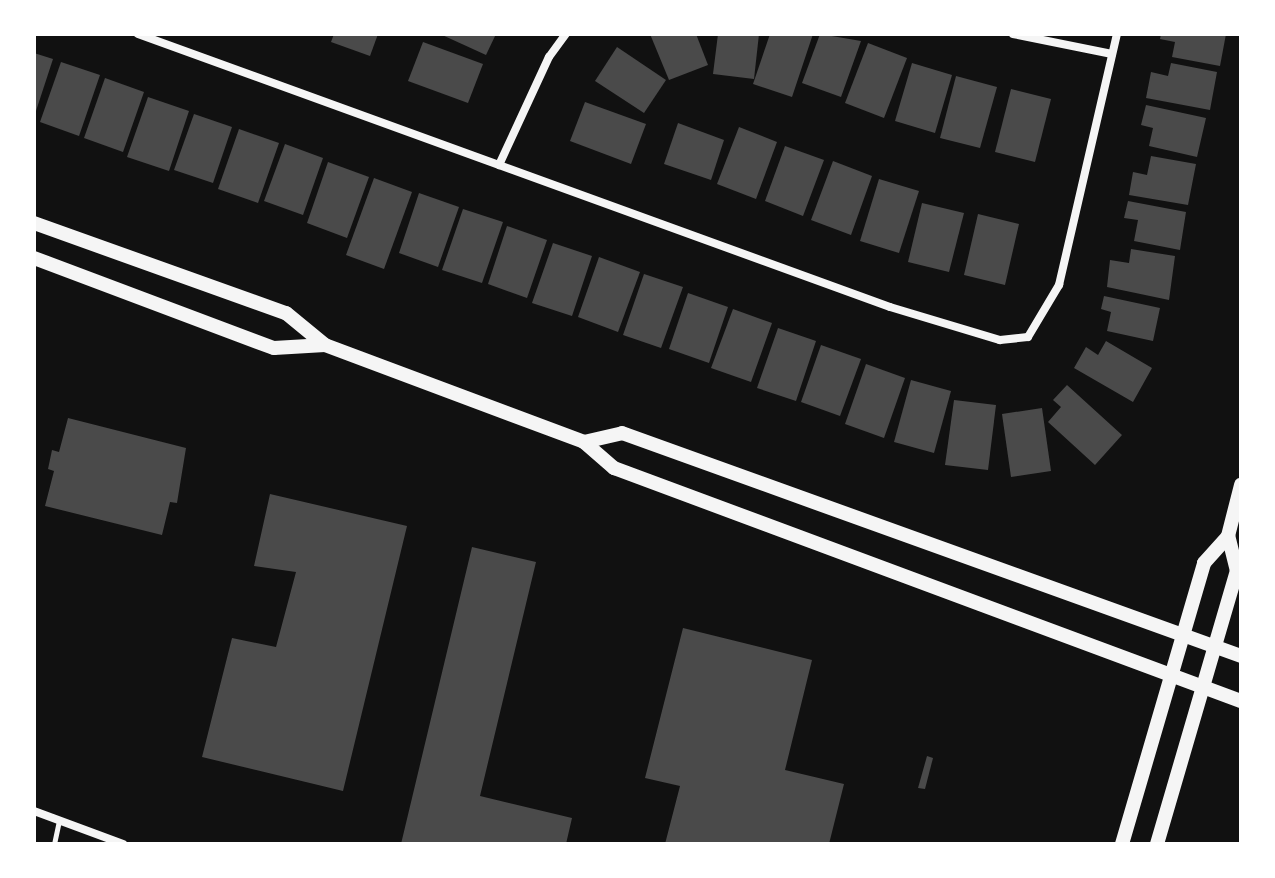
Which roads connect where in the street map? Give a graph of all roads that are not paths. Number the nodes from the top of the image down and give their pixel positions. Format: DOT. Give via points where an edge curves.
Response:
graph roads {
  1 [pos="138,34"];
  2 [pos="566,34"];
  3 [pos="1013,34"];
  4 [pos="1117,34"];
  5 [pos="1112,54"];
  6 [pos="499,165"];
  7 [pos="34,223"];
  8 [pos="34,258"];
  9 [pos="325,345"];
  10 [pos="584,442"];
  11 [pos="1241,485"];
  12 [pos="1228,536"];
  13 [pos="1183,635"];
  14 [pos="1216,647"];
  15 [pos="1241,656"];
  16 [pos="1172,676"];
  17 [pos="1206,689"];
  18 [pos="1241,701"];
  19 [pos="34,811"];
  20 [pos="60,820"];
  21 [pos="54,844"];
  22 [pos="123,844"];
  23 [pos="1122,844"];
  24 [pos="1157,844"];
  1 -- 6 [label="street"];
  2 -- 6 [label="street" via="549,57"];
  3 -- 5 [label="street"];
  4 -- 5 [label="street"];
  5 -- 6 [label="street" via="1059,285 1028,337 1000,340 890,307"];
  7 -- 9 [label="main road" via="286,313"];
  8 -- 9 [label="main road" via="274,348"];
  9 -- 10 [label="main road"];
  10 -- 13 [label="main road" via="622,433"];
  10 -- 16 [label="main road" via="614,468"];
  11 -- 12 [label="main road"];
  12 -- 13 [label="main road" via="1204,563"];
  12 -- 14 [label="main road" via="1237,571"];
  13 -- 14 [label="main road"];
  13 -- 16 [label="main road"];
  14 -- 15 [label="main road"];
  14 -- 17 [label="main road"];
  16 -- 17 [label="main road"];
  16 -- 23 [label="main road"];
  17 -- 18 [label="main road"];
  17 -- 24 [label="main road"];
  19 -- 20 [label="street"];
  20 -- 21 [label="lane"];
  20 -- 22 [label="street"];
}
